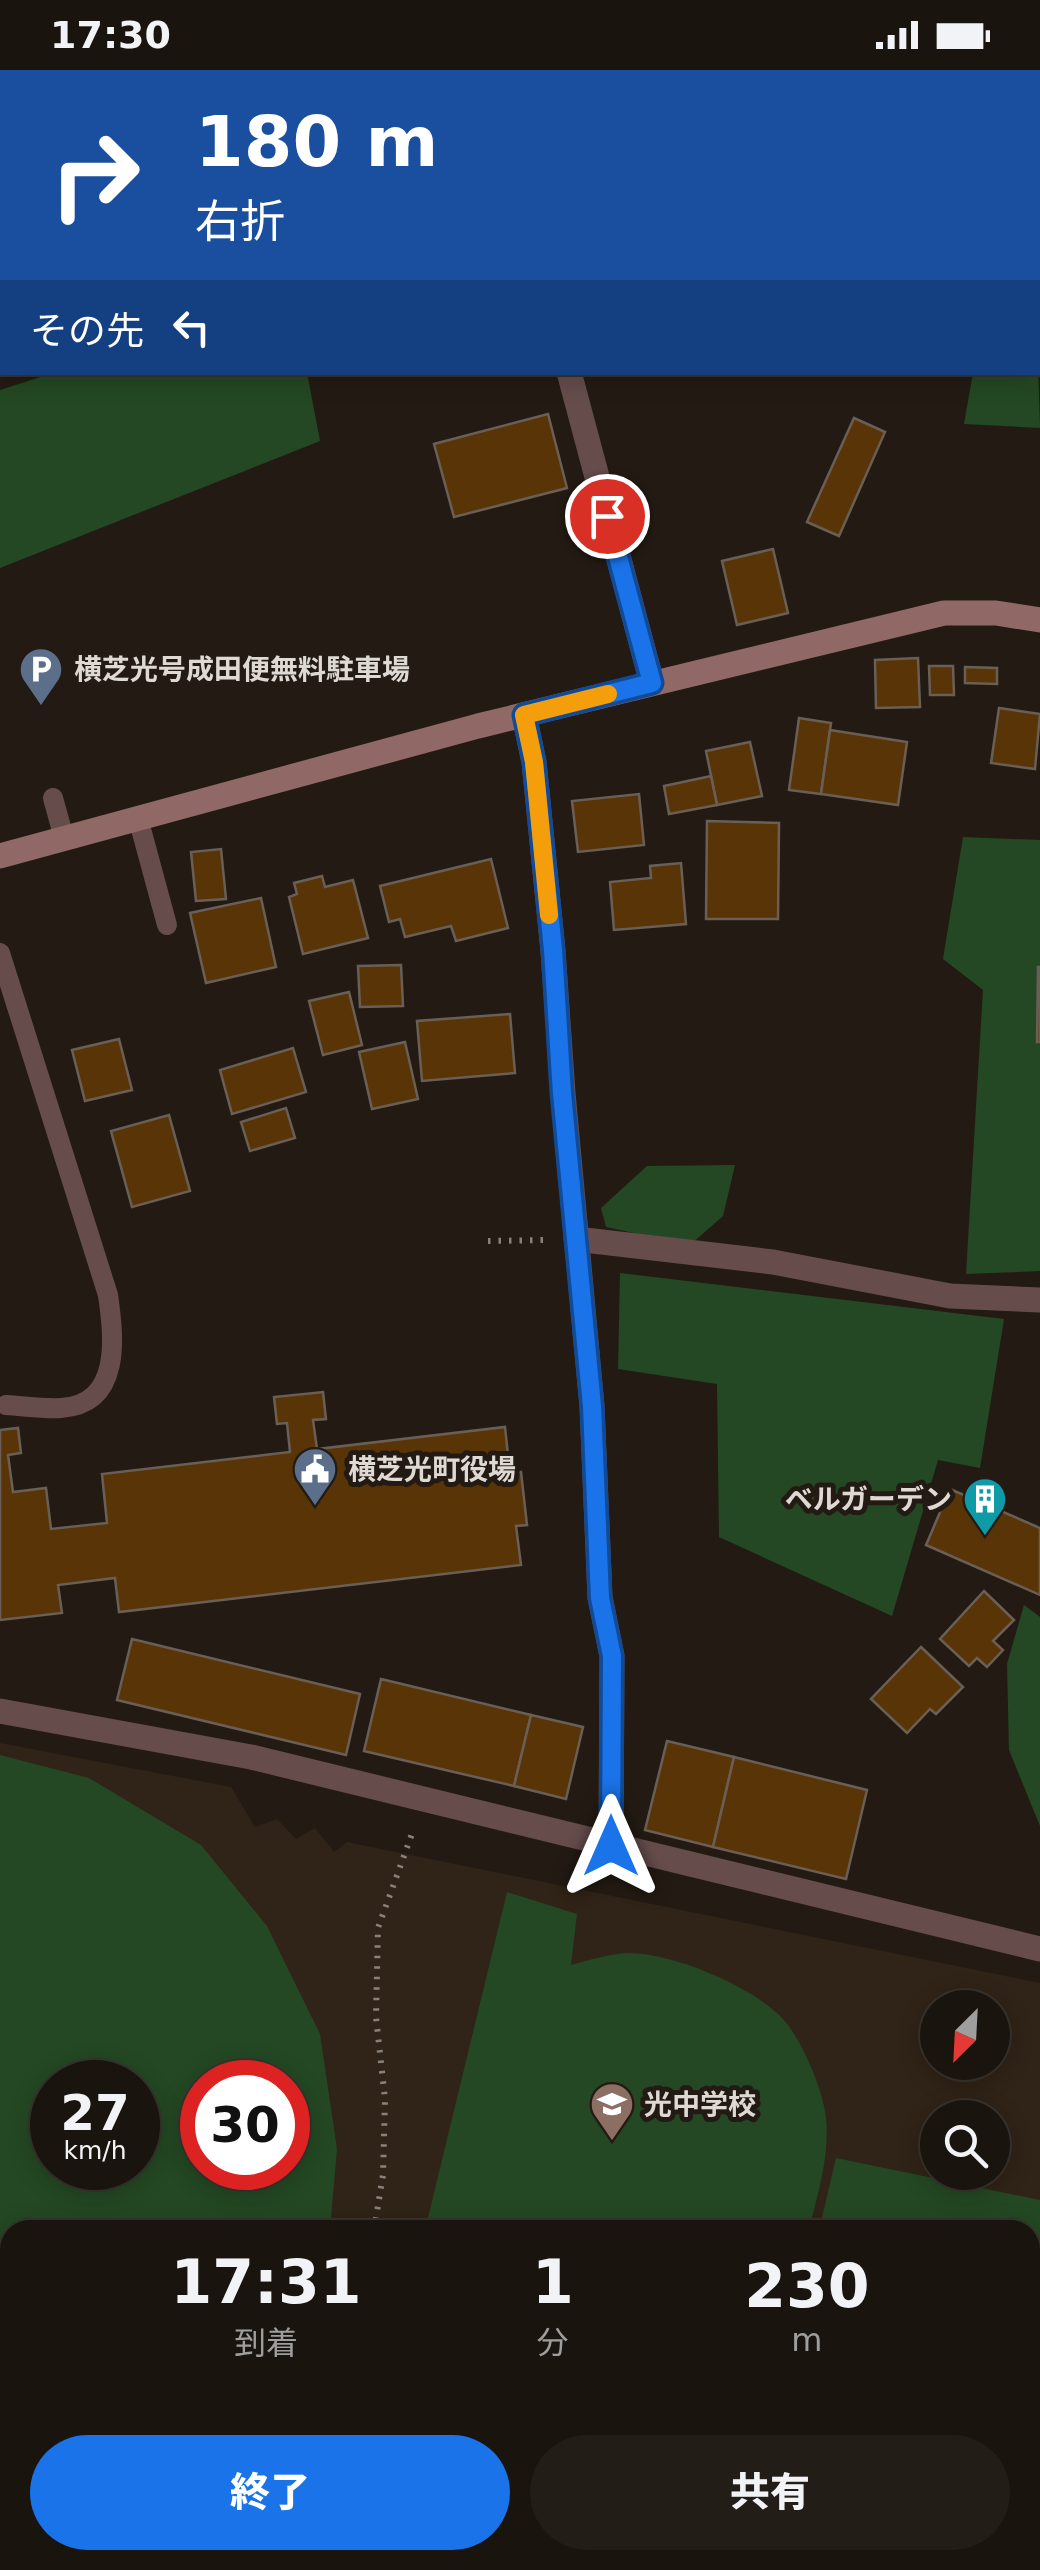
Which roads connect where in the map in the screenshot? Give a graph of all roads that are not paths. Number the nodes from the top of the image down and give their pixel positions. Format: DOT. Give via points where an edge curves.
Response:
graph roads {
  1 [pos="570,375"];
  2 [pos="1040,620"];
  3 [pos="652,683"];
  4 [pos="524,715"];
  5 [pos="52,798"];
  6 [pos="138,818"];
  7 [pos="64,838"];
  8 [pos="0,856"];
  9 [pos="166,924"];
  10 [pos="0,953"];
  11 [pos="576,1239"];
  12 [pos="1040,1300"];
  13 [pos="6,1405"];
  14 [pos="0,1711"];
  15 [pos="611,1846"];
  16 [pos="1040,1949"];
  1 -- 3 [label="street"];
  2 -- 3 [label="street" via="944,613"];
  3 -- 4 [label="street"];
  4 -- 6 [label="street"];
  4 -- 11 [label="street" via="551,932"];
  5 -- 7 [label="lane"];
  6 -- 7 [label="street"];
  6 -- 9 [label="lane"];
  7 -- 8 [label="street"];
  10 -- 13 [label="lane" via="108,1294 114,1340 106,1380 86,1401 64,1408"];
  11 -- 12 [label="street" via="774,1262 950,1296"];
  11 -- 15 [label="street" via="600,1598 612,1656"];
  14 -- 15 [label="street" via="251,1757"];
  15 -- 16 [label="street"];
}
